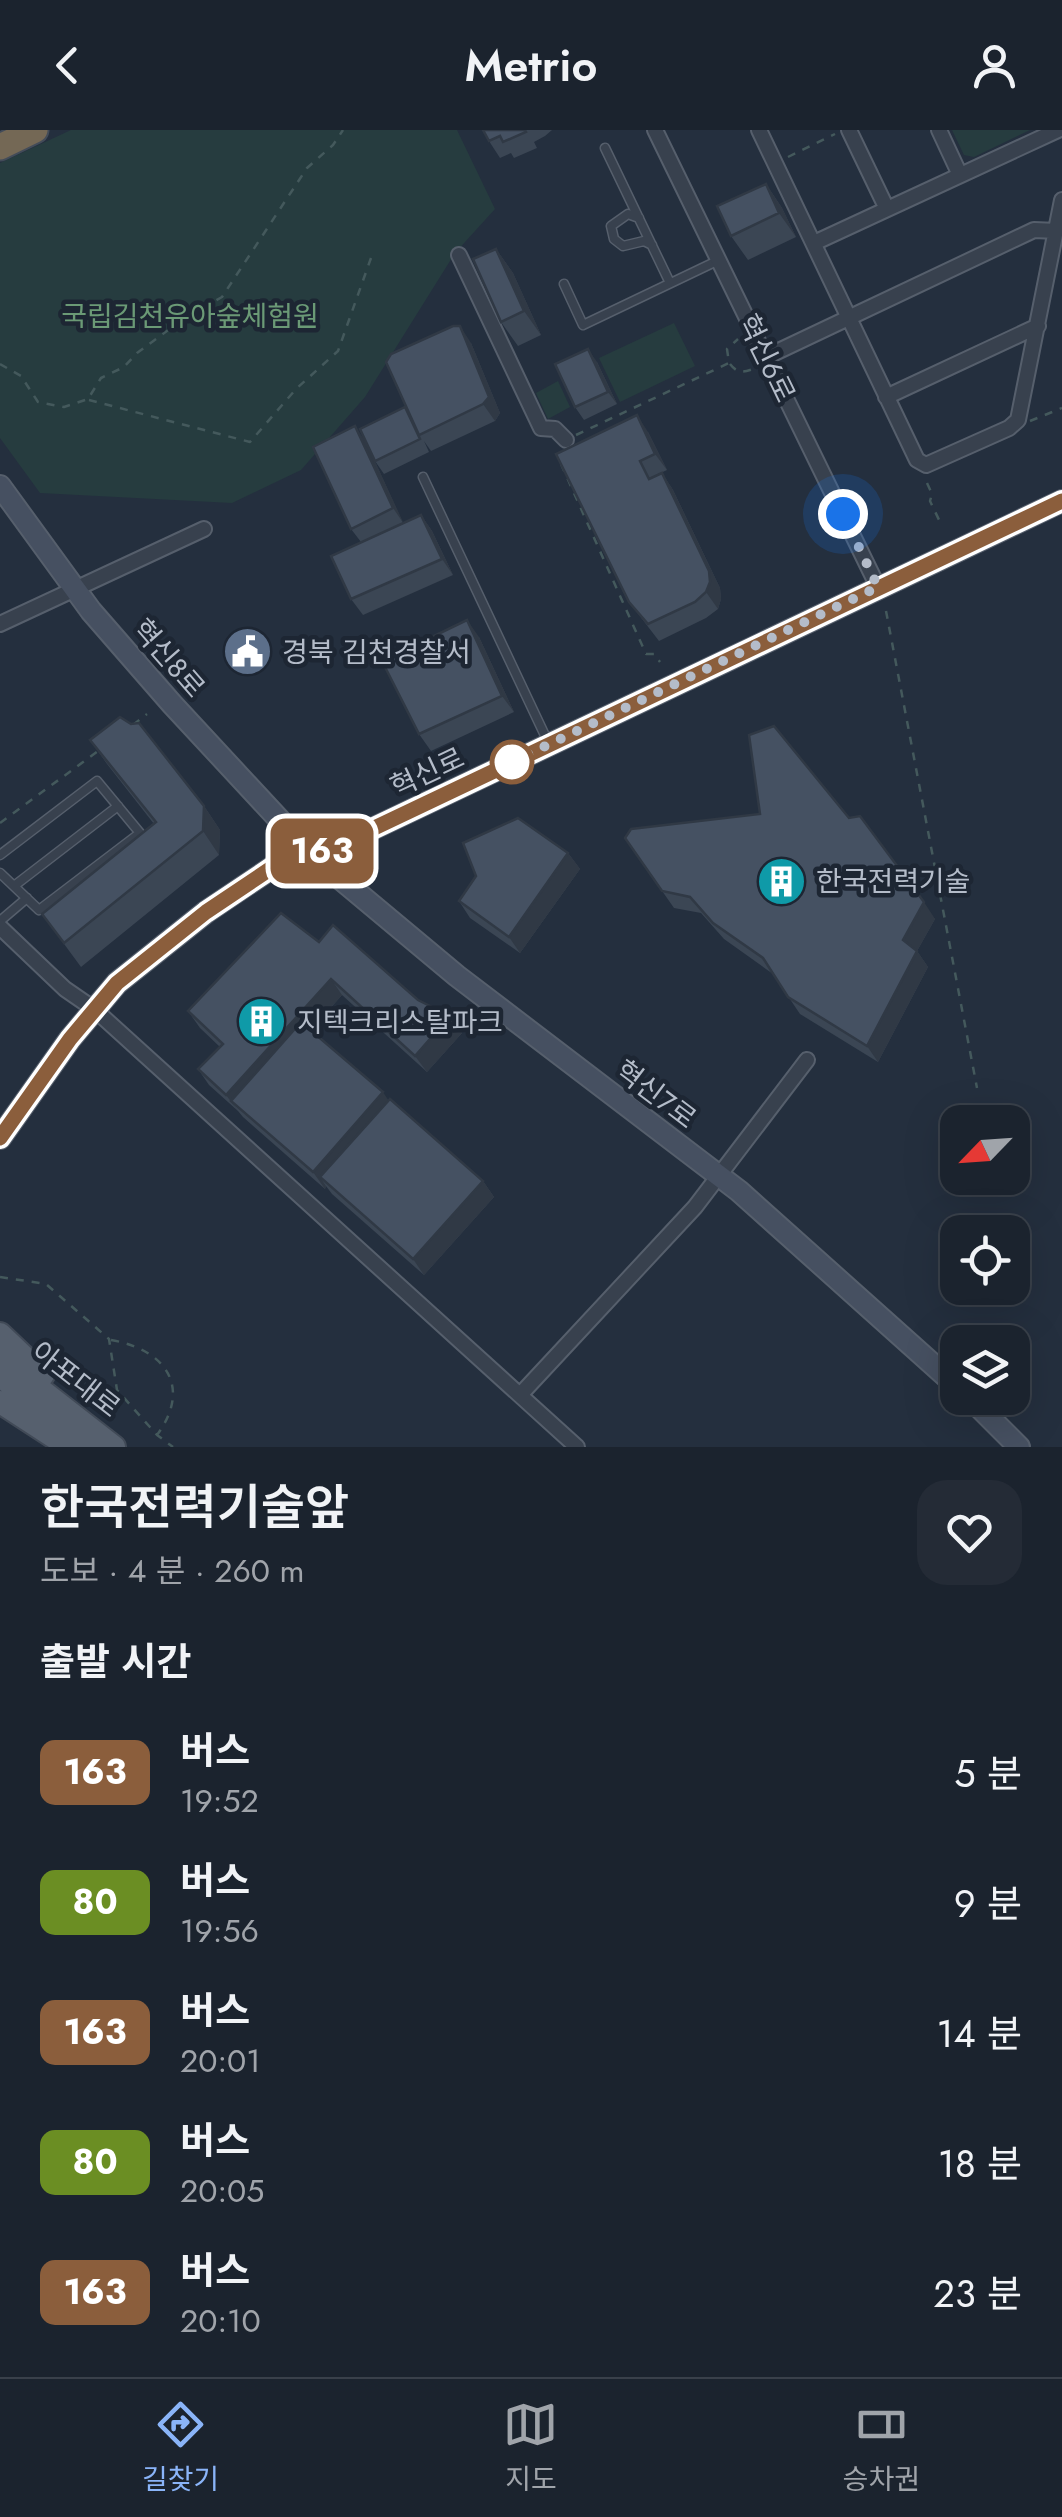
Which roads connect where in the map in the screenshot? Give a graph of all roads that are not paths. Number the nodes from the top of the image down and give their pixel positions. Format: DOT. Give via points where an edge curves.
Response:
graph roads {
  1 [pos="35,130"];
  2 [pos="654,130"];
  3 [pos="759,130"];
  4 [pos="939,130"];
  5 [pos="844,131"];
  6 [pos="1060,132"];
  7 [pos="0,147"];
  8 [pos="605,148"];
  9 [pos="960,174"];
  10 [pos="1062,200"];
  11 [pos="888,209"];
  12 [pos="639,218"];
  13 [pos="1057,231"];
  14 [pos="814,244"];
  15 [pos="652,245"];
  16 [pos="459,255"];
  17 [pos="719,260"];
  18 [pos="670,282"];
  19 [pos="564,284"];
  20 [pos="849,317"];
  21 [pos="1038,326"];
  22 [pos="766,357"];
  23 [pos="886,397"];
  24 [pos="566,440"];
  25 [pos="422,477"];
  26 [pos="0,486"];
  27 [pos="1062,501"];
  28 [pos="204,529"];
  29 [pos="878,587"];
  30 [pos="74,589"];
  31 [pos="0,624"];
  32 [pos="550,744"];
  33 [pos="118,806"];
  34 [pos="312,855"];
  35 [pos="0,856"];
  36 [pos="0,873"];
  37 [pos="14,886"];
  38 [pos="27,898"];
  39 [pos="0,924"];
  40 [pos="94,1010"];
  41 [pos="807,1060"];
  42 [pos="0,1138"];
  43 [pos="720,1176"];
  44 [pos="0,1334"];
  45 [pos="0,1358"];
  46 [pos="940,1370"];
  47 [pos="0,1376"];
  48 [pos="520,1395"];
  49 [pos="0,1402"];
  50 [pos="987,1415"];
  51 [pos="82,1419"];
  52 [pos="70,1447"];
  53 [pos="86,1447"];
  54 [pos="114,1447"];
  55 [pos="577,1447"];
  56 [pos="1019,1447"];
  1 -- 7 [label="highway"];
  2 -- 17 [label="street, 혁신6로"];
  3 -- 14 [label="street"];
  4 -- 9 [label="street"];
  5 -- 11 [label="street"];
  6 -- 9 [label="street"];
  8 -- 12 [label="lane"];
  9 -- 11 [label="street"];
  10 -- 13 [label="street"];
  11 -- 14 [label="street"];
  12 -- 15 [label="lane"];
  12 -- 15 [label="lane" via="628,214 614,221 614,239 623,246"];
  13 -- 20 [label="street" via="1034,230"];
  13 -- 21 [label="street"];
  14 -- 20 [label="street"];
  15 -- 18 [label="lane"];
  16 -- 24 [label="street" via="541,428 555,429"];
  17 -- 18 [label="lane"];
  17 -- 22 [label="street, 혁신6로"];
  18 -- 19 [label="lane" via="583,325"];
  20 -- 22 [label="street"];
  20 -- 23 [label="street"];
  21 -- 23 [label="street"];
  21 -- 23 [label="street" via="1016,423 938,462 916,460"];
  22 -- 29 [label="street, 혁신6로"];
  25 -- 32 [label="lane"];
  26 -- 30 [label="street, 혁신8로"];
  27 -- 29 [label="street, 혁신로"];
  28 -- 30 [label="street"];
  29 -- 32 [label="street, 혁신로"];
  30 -- 31 [label="street"];
  30 -- 34 [label="street, 혁신8로"];
  32 -- 34 [label="street, 혁신로"];
  33 -- 35 [label="lane" via="98,780"];
  33 -- 37 [label="lane"];
  33 -- 38 [label="lane" via="140,832 39,910"];
  34 -- 40 [label="street, 혁신로" via="273,867 206,912 117,983"];
  34 -- 43 [label="street, 혁신7로" via="457,976"];
  36 -- 37 [label="lane"];
  37 -- 38 [label="lane"];
  38 -- 39 [label="lane"];
  39 -- 40 [label="street"];
  40 -- 42 [label="street, 혁신로"];
  40 -- 48 [label="street"];
  41 -- 43 [label="street"];
  43 -- 46 [label="street, 혁신7로"];
  43 -- 48 [label="street"];
  44 -- 51 [label="main road"];
  45 -- 51 [label="main road, 아포대로"];
  47 -- 53 [label="main road, 아포대로"];
  48 -- 55 [label="street"];
  49 -- 52 [label="main road"];
  50 -- 56 [label="street"];
  51 -- 54 [label="main road, 아포대로"];
}
